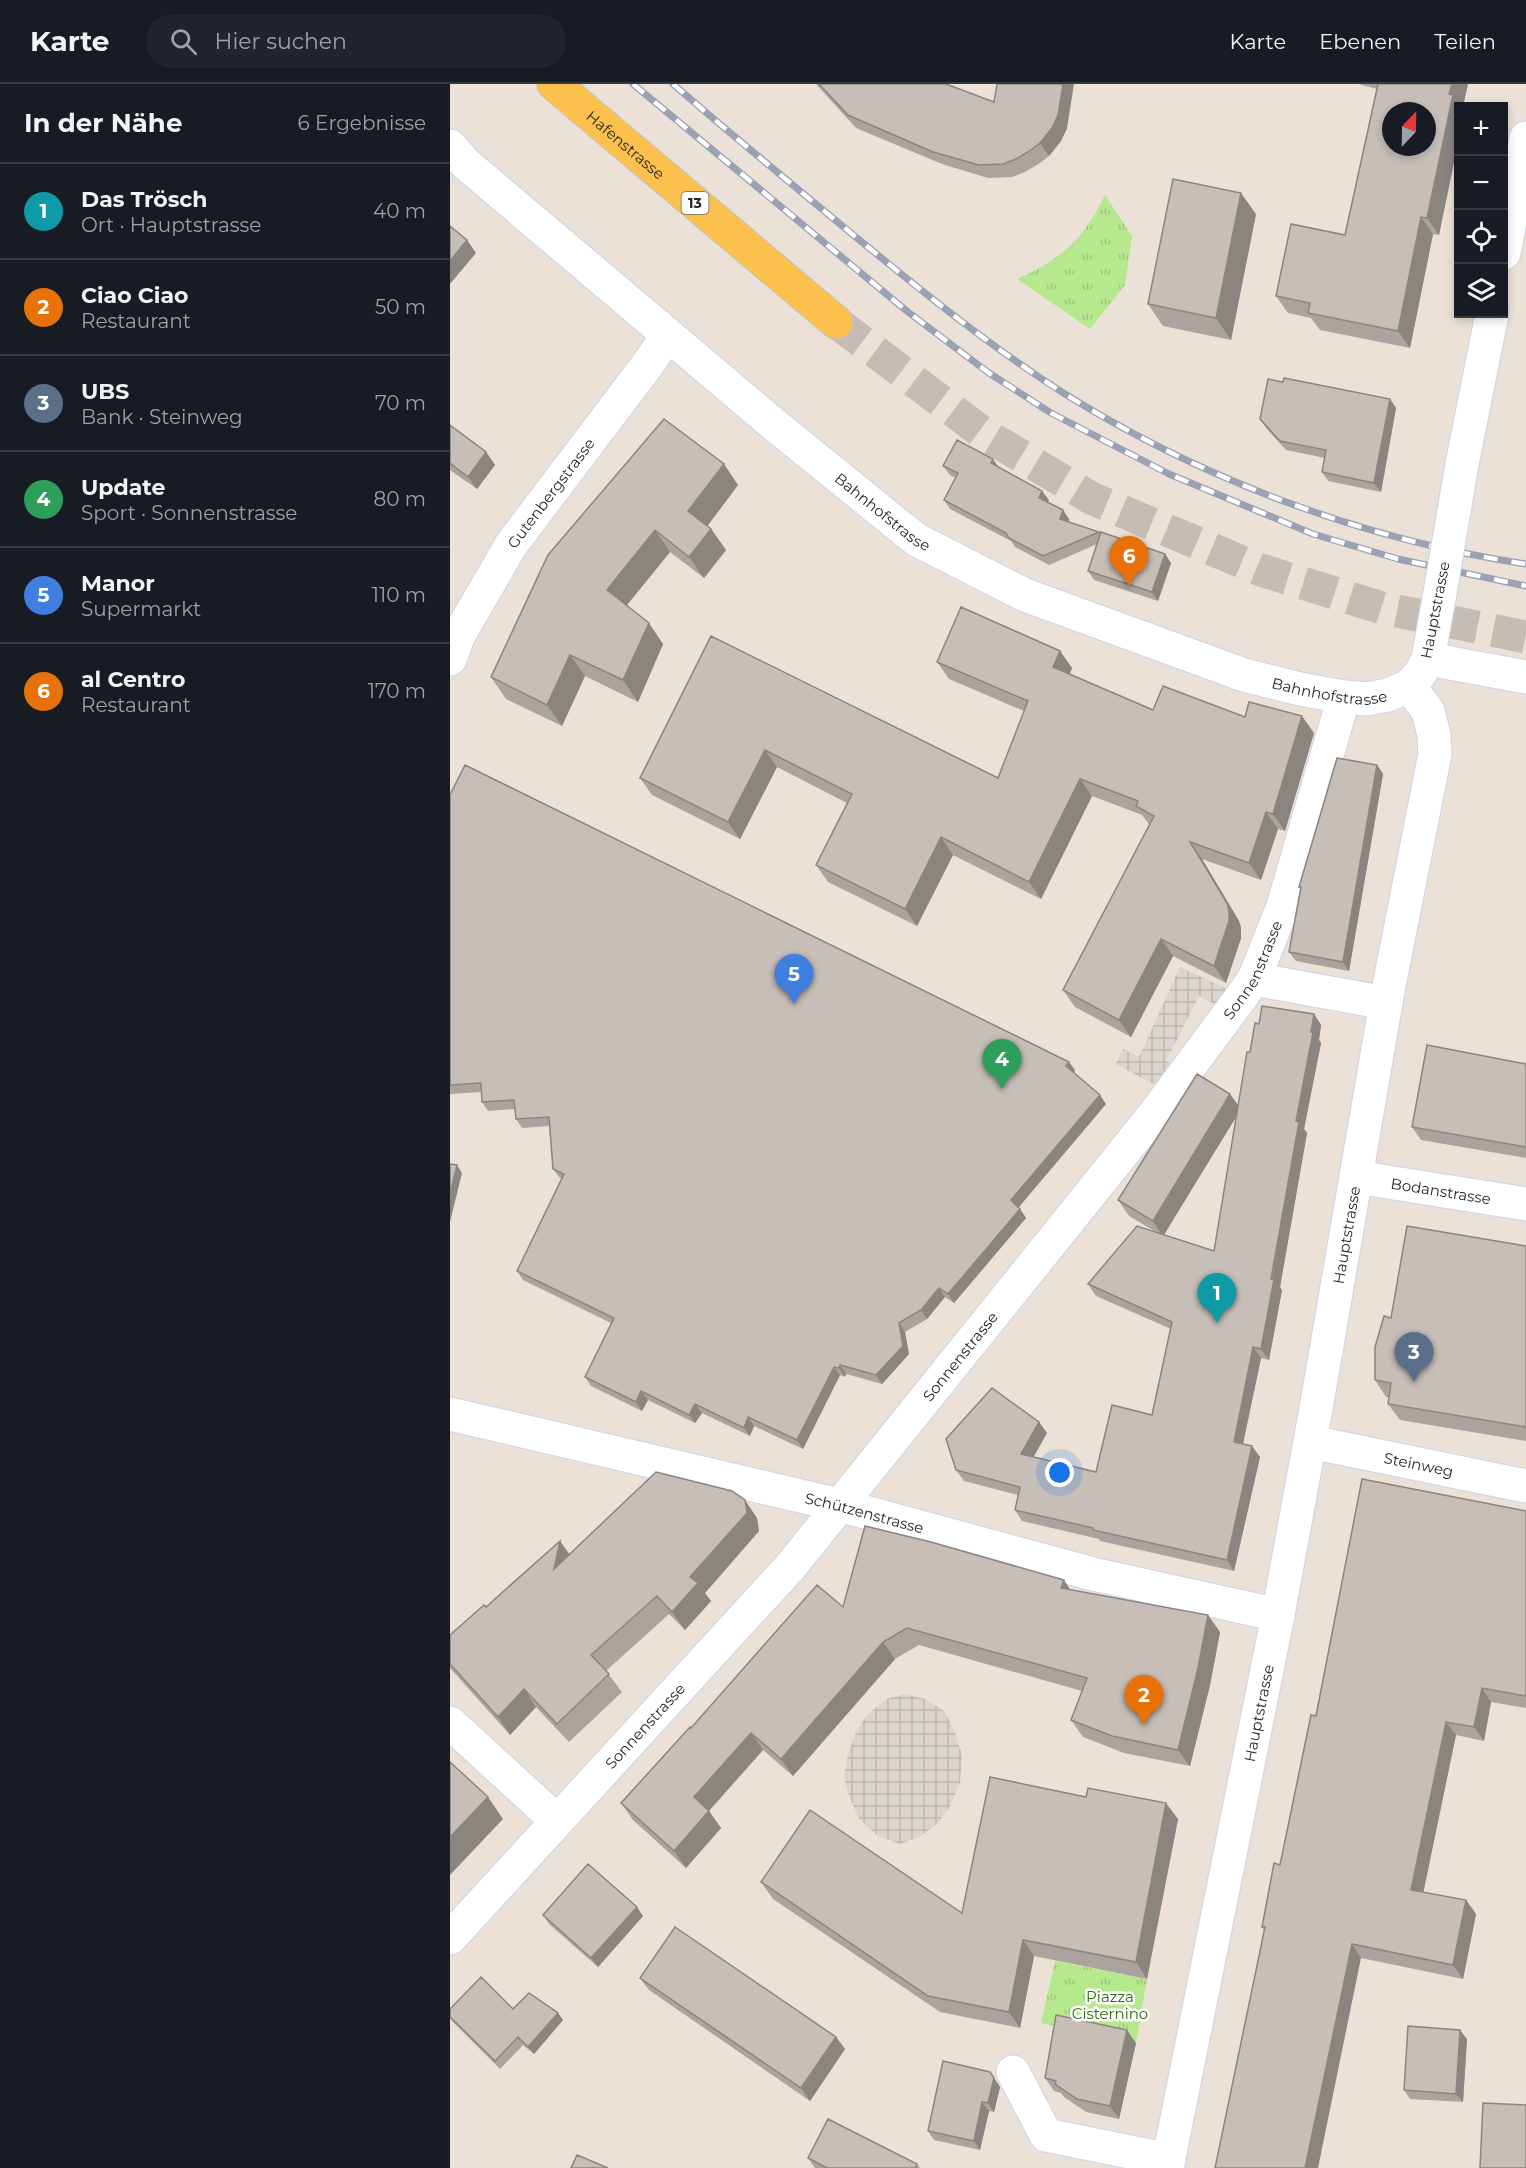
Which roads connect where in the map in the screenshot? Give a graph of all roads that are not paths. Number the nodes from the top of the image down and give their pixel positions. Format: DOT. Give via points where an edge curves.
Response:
graph roads {
  1 [pos="554,84"];
  2 [pos="1526,138"];
  3 [pos="450,146"];
  4 [pos="1508,228"];
  5 [pos="1490,318"];
  6 [pos="836,322"];
  7 [pos="668,336"];
  8 [pos="450,659"];
  9 [pos="1428,659"];
  10 [pos="1526,677"];
  11 [pos="1409,686"];
  12 [pos="1344,697"];
  13 [pos="1254,979"];
  14 [pos="1386,1003"];
  15 [pos="1356,1177"];
  16 [pos="1526,1204"];
  17 [pos="450,1414"];
  18 [pos="1311,1442"];
  19 [pos="1526,1486"];
  20 [pos="839,1505"];
  21 [pos="1278,1615"];
  22 [pos="450,1723"];
  23 [pos="557,1821"];
  24 [pos="450,1938"];
  25 [pos="1013,2072"];
  26 [pos="1168,2164"];
  1 -- 6 [label="main road, Hafenstrasse / 13"];
  2 -- 4 [label="street"];
  3 -- 7 [label="street, Bahnhofstrasse" via="466,164"];
  5 -- 9 [label="street, Hauptstrasse, bridge"];
  7 -- 8 [label="street, Gutenbergstrasse" via="511,545"];
  7 -- 12 [label="street, Bahnhofstrasse" via="917,540 1025,595 1136,637 1244,675"];
  9 -- 10 [label="street"];
  9 -- 11 [label="street, Hauptstrasse"];
  11 -- 12 [label="street, Bahnhofstrasse" via="1367,699"];
  11 -- 14 [label="street, Hauptstrasse" via="1428,711 1435,754"];
  12 -- 13 [label="street, Sonnenstrasse" via="1283,906"];
  13 -- 14 [label="street"];
  13 -- 20 [label="street, Sonnenstrasse" via="1156,1112"];
  14 -- 15 [label="street, Hauptstrasse"];
  15 -- 16 [label="street, Bodanstrasse"];
  15 -- 18 [label="street, Hauptstrasse"];
  17 -- 20 [label="street, Schützenstrasse"];
  18 -- 19 [label="street, Steinweg"];
  18 -- 21 [label="street, Hauptstrasse"];
  20 -- 21 [label="street, Schützenstrasse" via="1093,1574"];
  20 -- 23 [label="street, Sonnenstrasse" via="791,1566"];
  21 -- 26 [label="street, Hauptstrasse"];
  22 -- 23 [label="street"];
  23 -- 24 [label="street, Sonnenstrasse"];
  25 -- 26 [label="street" via="1046,2135"];
}
